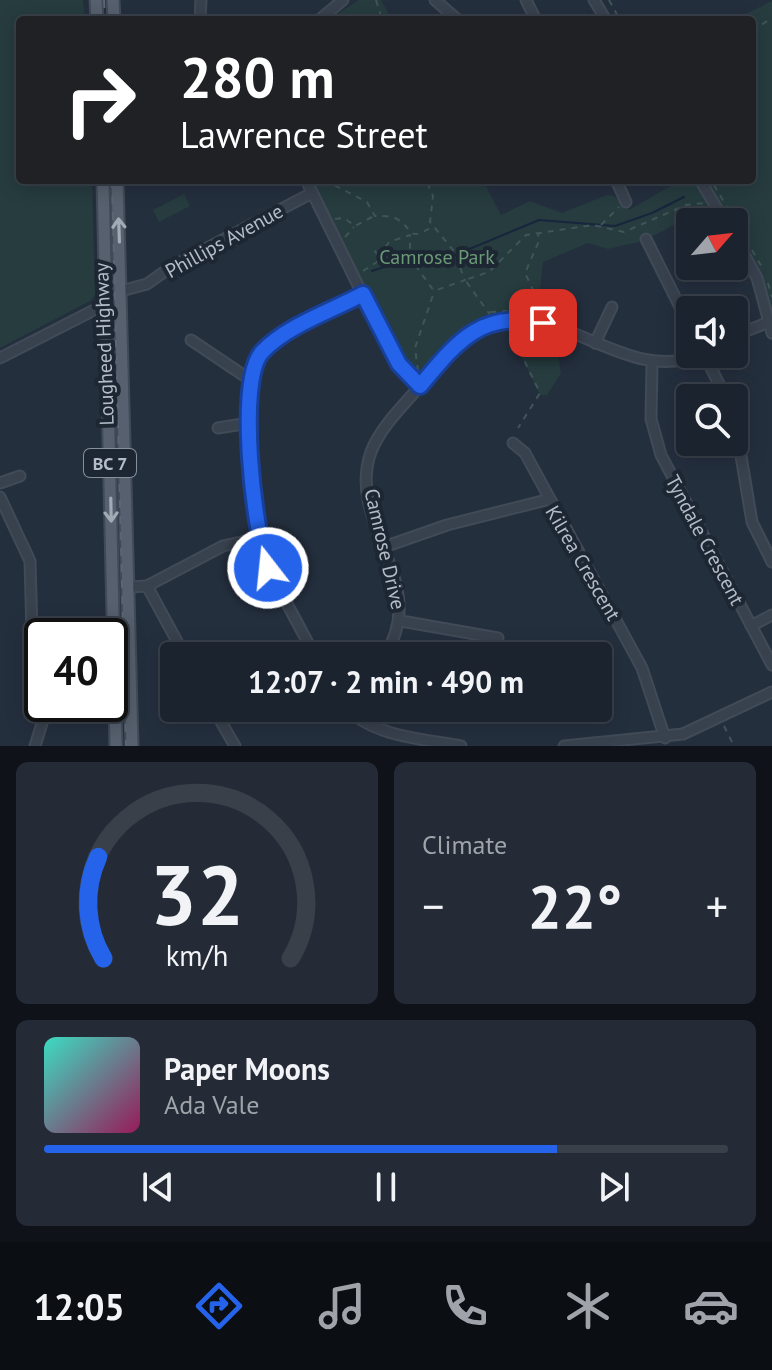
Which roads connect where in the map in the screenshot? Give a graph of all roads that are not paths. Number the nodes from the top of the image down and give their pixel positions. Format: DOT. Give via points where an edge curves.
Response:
graph roads {
  1 [pos="343,0"];
  2 [pos="435,0"];
  3 [pos="324,16"];
  4 [pos="453,16"];
  5 [pos="103,184"];
  6 [pos="117,184"];
  7 [pos="310,184"];
  8 [pos="618,184"];
  9 [pos="702,184"];
  10 [pos="314,189"];
  11 [pos="626,202"];
  12 [pos="717,208"];
  13 [pos="646,239"];
  14 [pos="748,262"];
  15 [pos="121,291"];
  16 [pos="363,294"];
  17 [pos="676,299"];
  18 [pos="106,304"];
  19 [pos="612,307"];
  20 [pos="769,322"];
  21 [pos="748,330"];
  22 [pos="772,333"];
  23 [pos="191,340"];
  24 [pos="595,343"];
  25 [pos="0,358"];
  26 [pos="676,361"];
  27 [pos="652,363"];
  28 [pos="249,379"];
  29 [pos="419,381"];
  30 [pos="249,423"];
  31 [pos="218,428"];
  32 [pos="513,443"];
  33 [pos="741,456"];
  34 [pos="20,476"];
  35 [pos="0,483"];
  36 [pos="0,497"];
  37 [pos="550,499"];
  38 [pos="259,538"];
  39 [pos="384,547"];
  40 [pos="772,562"];
  41 [pos="147,586"];
  42 [pos="129,587"];
  43 [pos="772,615"];
  44 [pos="32,618"];
  45 [pos="401,621"];
  46 [pos="751,626"];
  47 [pos="498,638"];
  48 [pos="177,642"];
  49 [pos="308,642"];
  50 [pos="391,642"];
  51 [pos="772,665"];
  52 [pos="772,692"];
  53 [pos="42,722"];
  54 [pos="221,722"];
  55 [pos="366,722"];
  56 [pos="665,738"];
  57 [pos="35,746"];
  58 [pos="116,746"];
  59 [pos="132,746"];
  60 [pos="235,746"];
  61 [pos="461,746"];
  62 [pos="564,746"];
  1 -- 3 [label="street"];
  2 -- 4 [label="street"];
  5 -- 18 [label="main road, Lougheed Highway / BC 7"];
  15 -- 6 [label="main road, Lougheed Highway / BC 7, one-way"];
  7 -- 10 [label="street"];
  8 -- 11 [label="street"];
  9 -- 12 [label="street"];
  10 -- 15 [label="street, Phillips Avenue" via="147,284"];
  10 -- 16 [label="street"];
  13 -- 17 [label="street"];
  14 -- 20 [label="street"];
  15 -- 42 [label="main road, Lougheed Highway / BC 7"];
  16 -- 28 [label="street" via="274,341 258,358"];
  16 -- 29 [label="street" via="399,364"];
  18 -- 25 [label="street"];
  18 -- 58 [label="main road, Lougheed Highway / BC 7, one-way"];
  19 -- 24 [label="street"];
  20 -- 21 [label="street"];
  20 -- 22 [label="street"];
  23 -- 28 [label="street"];
  24 -- 27 [label="street, Camrose Drive"];
  24 -- 29 [label="street, Camrose Drive" via="543,323 496,322 465,336"];
  26 -- 27 [label="street, Camrose Drive"];
  27 -- 46 [label="street, Tyndale Crescent" via="651,419 661,455"];
  28 -- 30 [label="street"];
  29 -- 39 [label="street, Camrose Drive" via="369,459 371,509"];
  30 -- 31 [label="street"];
  30 -- 38 [label="street"];
  32 -- 37 [label="street" via="525,453"];
  33 -- 40 [label="street" via="752,522"];
  34 -- 35 [label="street"];
  36 -- 44 [label="street" via="30,561"];
  37 -- 39 [label="street, Kilrea Crescent"];
  37 -- 56 [label="street, Kilrea Crescent" via="642,668"];
  38 -- 41 [label="street" via="223,546"];
  38 -- 49 [label="street" via="268,568"];
  39 -- 45 [label="street, Camrose Drive" via="399,593"];
  41 -- 42 [label="street"];
  41 -- 48 [label="street"];
  42 -- 59 [label="main road, Lougheed Highway / BC 7"];
  43 -- 46 [label="street"];
  45 -- 47 [label="street"];
  45 -- 50 [label="street, Camrose Drive"];
  46 -- 51 [label="street, Tyndale Crescent"];
  52 -- 56 [label="street" via="706,726"];
  53 -- 57 [label="street"];
  54 -- 60 [label="street"];
  55 -- 61 [label="street" via="388,732"];
  56 -- 62 [label="street"];
}
